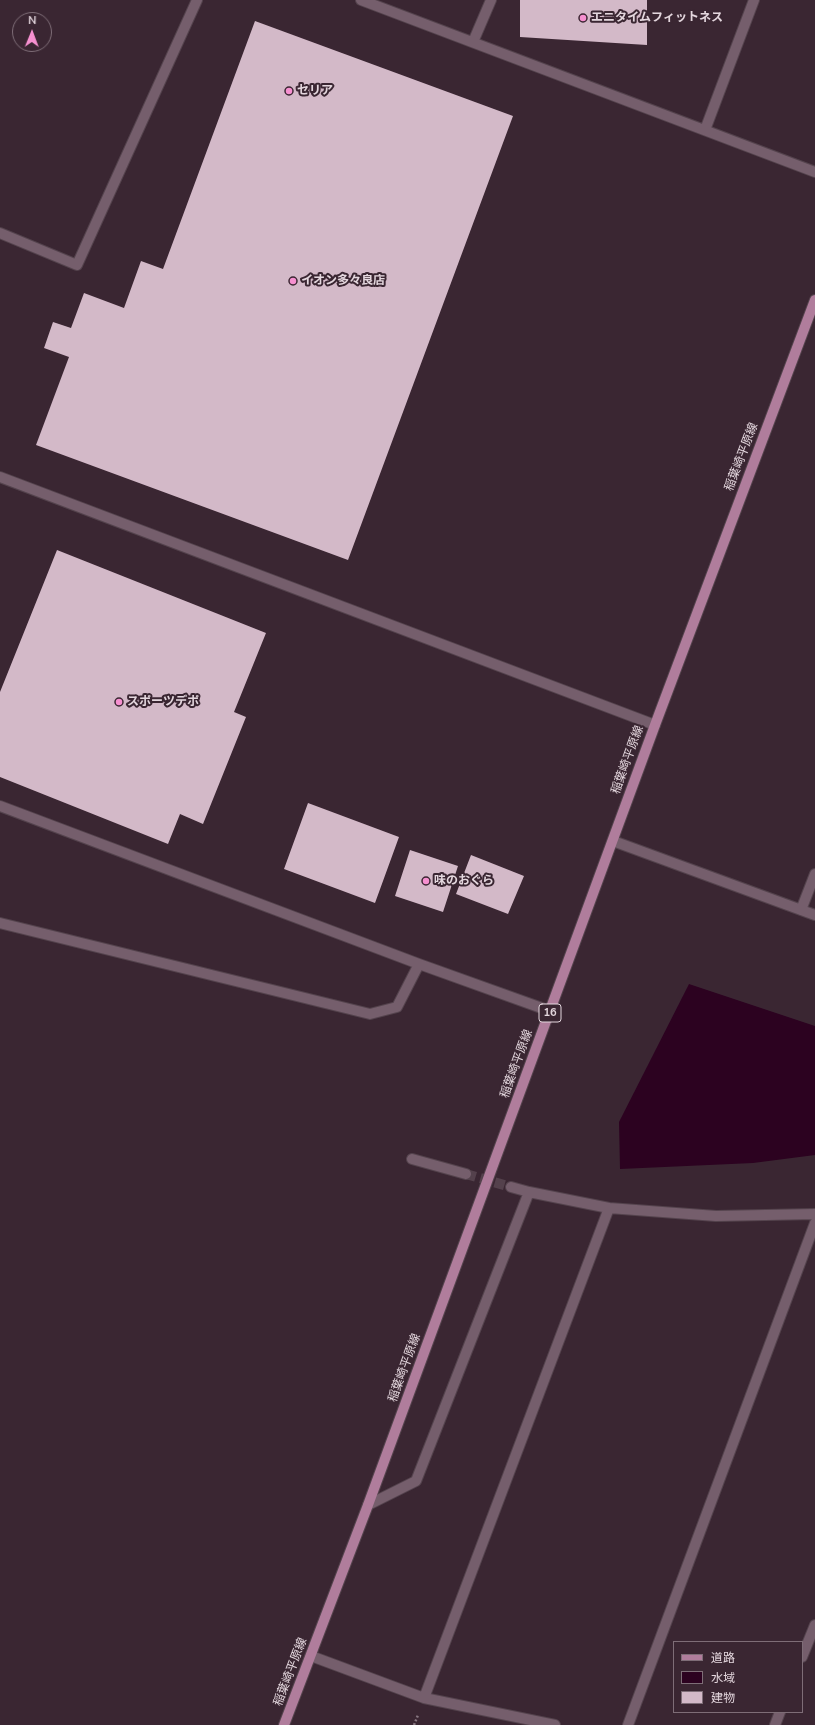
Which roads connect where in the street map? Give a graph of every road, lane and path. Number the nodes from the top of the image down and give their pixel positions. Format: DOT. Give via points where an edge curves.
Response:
graph roads {
  1 [pos="197,0"];
  2 [pos="361,0"];
  3 [pos="490,0"];
  4 [pos="754,0"];
  5 [pos="473,42"];
  6 [pos="705,130"];
  7 [pos="815,172"];
  8 [pos="0,233"];
  9 [pos="815,300"];
  10 [pos="0,477"];
  11 [pos="655,725"];
  12 [pos="0,806"];
  13 [pos="613,841"];
  14 [pos="815,874"];
  15 [pos="801,910"];
  16 [pos="815,915"];
  17 [pos="0,923"];
  18 [pos="419,964"];
  19 [pos="550,1011"];
  20 [pos="412,1159"];
  21 [pos="466,1174"];
  22 [pos="511,1187"];
  23 [pos="529,1192"];
  24 [pos="609,1208"];
  25 [pos="815,1214"];
  26 [pos="815,1223"];
  27 [pos="368,1505"];
  28 [pos="815,1625"];
  29 [pos="803,1655"];
  30 [pos="311,1656"];
  31 [pos="424,1698"];
  32 [pos="780,1713"];
  33 [pos="284,1725"];
  34 [pos="555,1725"];
  35 [pos="628,1725"];
  36 [pos="775,1725"];
  1 -- 8 [label="street" via="77,264"];
  2 -- 5 [label="street"];
  3 -- 5 [label="street"];
  4 -- 6 [label="street"];
  5 -- 6 [label="street"];
  6 -- 7 [label="street"];
  9 -- 11 [label="main road, 稲葉崎平原線 / 16"];
  10 -- 11 [label="street"];
  11 -- 13 [label="main road, 稲葉崎平原線 / 16"];
  12 -- 18 [label="street"];
  13 -- 15 [label="street"];
  13 -- 19 [label="main road, 稲葉崎平原線 / 16"];
  14 -- 15 [label="street"];
  15 -- 16 [label="street"];
  17 -- 18 [label="street" via="370,1014 397,1007"];
  18 -- 19 [label="street"];
  19 -- 27 [label="main road, 稲葉崎平原線 / 16"];
  20 -- 21 [label="street"];
  22 -- 23 [label="street"];
  23 -- 24 [label="street"];
  23 -- 27 [label="street" via="416,1481"];
  24 -- 25 [label="street" via="716,1216"];
  24 -- 31 [label="street"];
  26 -- 35 [label="street"];
  27 -- 30 [label="main road, 稲葉崎平原線 / 16"];
  28 -- 29 [label="street"];
  30 -- 31 [label="street"];
  30 -- 33 [label="main road, 稲葉崎平原線 / 16"];
  31 -- 34 [label="street"];
  32 -- 36 [label="street"];
}
